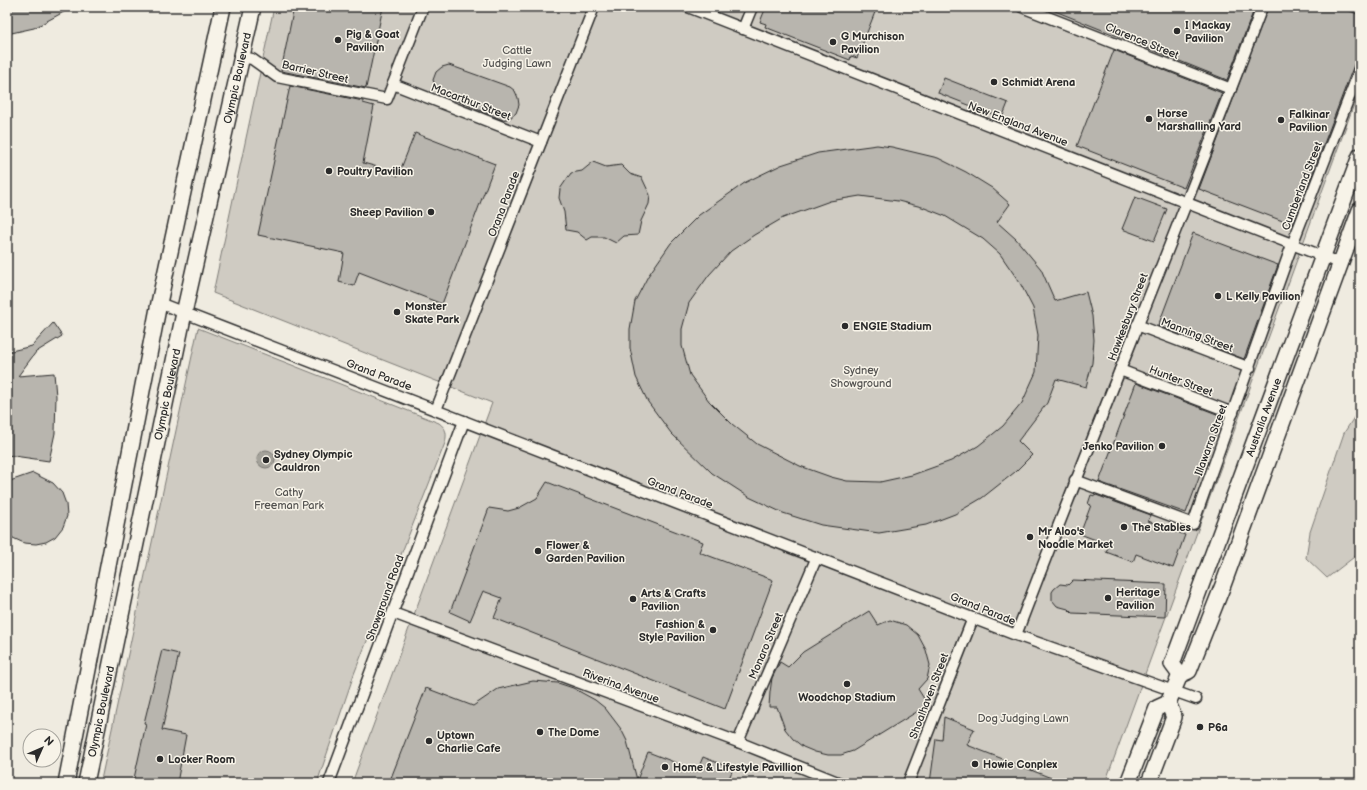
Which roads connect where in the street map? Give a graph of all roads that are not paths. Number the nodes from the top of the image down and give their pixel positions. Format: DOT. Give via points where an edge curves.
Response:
graph roads {
  1 [pos="223,7"];
  2 [pos="253,7"];
  3 [pos="423,7"];
  4 [pos="594,7"];
  5 [pos="688,7"];
  6 [pos="752,7"];
  7 [pos="1022,7"];
  8 [pos="1262,7"];
  9 [pos="1034,9"];
  10 [pos="743,29"];
  11 [pos="242,57"];
  12 [pos="1360,69"];
  13 [pos="393,84"];
  14 [pos="1231,89"];
  15 [pos="541,142"];
  16 [pos="1360,156"];
  17 [pos="1186,202"];
  18 [pos="1360,210"];
  19 [pos="1292,245"];
  20 [pos="1322,257"];
  21 [pos="1340,263"];
  22 [pos="159,303"];
  23 [pos="184,313"];
  24 [pos="1137,325"];
  25 [pos="1250,368"];
  26 [pos="1120,370"];
  27 [pos="436,410"];
  28 [pos="1233,413"];
  29 [pos="464,421"];
  30 [pos="1075,480"];
  31 [pos="816,559"];
  32 [pos="393,613"];
  33 [pos="973,618"];
  34 [pos="1016,636"];
  35 [pos="1180,675"];
  36 [pos="1171,698"];
  37 [pos="1196,699"];
  38 [pos="738,742"];
  39 [pos="66,783"];
  40 [pos="86,783"];
  41 [pos="328,783"];
  42 [pos="840,783"];
  43 [pos="908,783"];
  44 [pos="1128,783"];
  45 [pos="1149,783"];
  1 -- 22 [label="street, Olympic Boulevard"];
  2 -- 11 [label="street, Olympic Boulevard"];
  3 -- 13 [label="street"];
  4 -- 15 [label="street, Orana Parade"];
  5 -- 10 [label="street, New England Avenue"];
  6 -- 10 [label="street"];
  7 -- 9 [label="street, Clarence Street"];
  8 -- 14 [label="street, Hawkesbury Street"];
  9 -- 14 [label="street, Clarence Street"];
  10 -- 17 [label="street, New England Avenue"];
  11 -- 13 [label="street, Barrier Street" via="252,59 277,77 387,99"];
  11 -- 23 [label="street, Olympic Boulevard"];
  12 -- 19 [label="street, Cumberland Street"];
  13 -- 15 [label="street, Macarthur Street"];
  14 -- 17 [label="street, Hawkesbury Street"];
  15 -- 27 [label="street, Orana Parade"];
  16 -- 20 [label="street, Australia Avenue"];
  17 -- 19 [label="street, New England Avenue"];
  17 -- 24 [label="street, Hawkesbury Street"];
  18 -- 21 [label="street, Australia Avenue"];
  19 -- 20 [label="street, New England Avenue"];
  19 -- 25 [label="street, Illawarra Street"];
  20 -- 21 [label="street, New England Avenue"];
  20 -- 35 [label="street, Australia Avenue" via="1172,664"];
  21 -- 35 [label="street, Australia Avenue" via="1223,585 1189,671"];
  22 -- 23 [label="street, Grand Parade"];
  22 -- 39 [label="street, Olympic Boulevard"];
  23 -- 27 [label="street, Grand Parade"];
  23 -- 40 [label="street, Olympic Boulevard"];
  24 -- 25 [label="street, Manning Street"];
  24 -- 26 [label="street, Hawkesbury Street"];
  25 -- 28 [label="street, Illawarra Street"];
  26 -- 28 [label="street, Hunter Street"];
  26 -- 30 [label="street, Hawkesbury Street"];
  27 -- 29 [label="street, Grand Parade"];
  28 -- 30 [label="street, Illawarra Street" via="1194,524"];
  29 -- 31 [label="street, Grand Parade"];
  29 -- 32 [label="street, Showground Road"];
  30 -- 34 [label="street, Hawkesbury Street"];
  31 -- 33 [label="street, Grand Parade"];
  31 -- 38 [label="street, Monaro Street"];
  32 -- 38 [label="street, Riverina Avenue"];
  32 -- 41 [label="street, Showground Road"];
  33 -- 34 [label="street, Grand Parade"];
  33 -- 43 [label="street, Shoalhaven Street"];
  34 -- 36 [label="street, Grand Parade"];
  35 -- 36 [label="street, Australia Avenue"];
  36 -- 37 [label="street, Grand Parade"];
  36 -- 44 [label="street, Australia Avenue" via="1157,708"];
  36 -- 45 [label="street" via="1174,717"];
  38 -- 42 [label="street, Riverina Avenue"];
}
